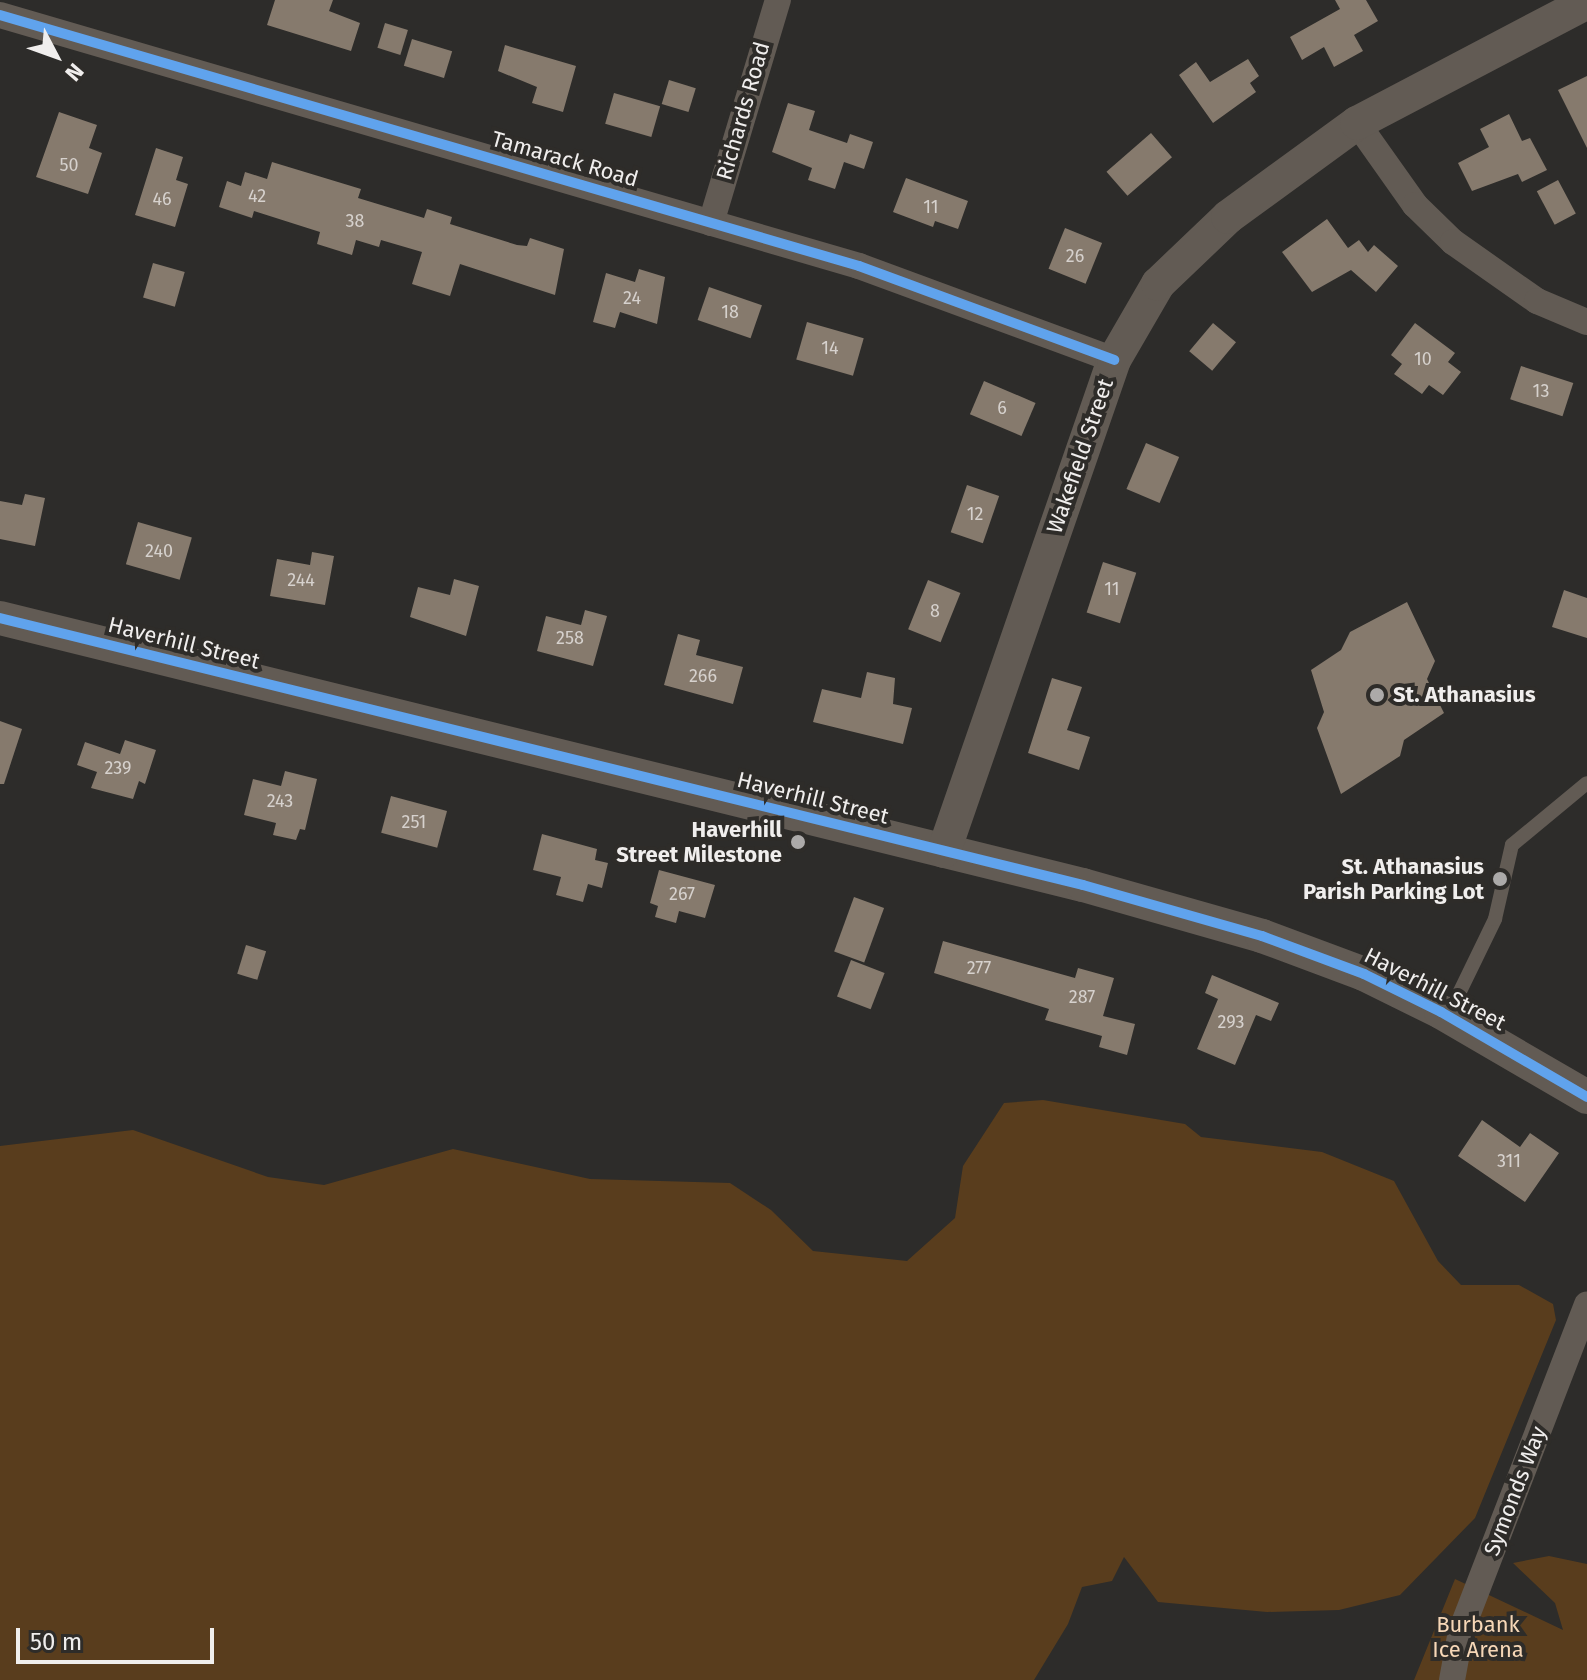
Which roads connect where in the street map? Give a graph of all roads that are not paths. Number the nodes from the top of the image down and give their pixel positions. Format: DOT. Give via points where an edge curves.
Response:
graph roads {
  1 [pos="778,0"];
  2 [pos="1587,2"];
  3 [pos="0,15"];
  4 [pos="1357,123"];
  5 [pos="711,223"];
  6 [pos="1587,322"];
  7 [pos="1114,360"];
  8 [pos="0,618"];
  9 [pos="1587,783"];
  10 [pos="944,851"];
  11 [pos="1448,1016"];
  12 [pos="1587,1097"];
  13 [pos="1587,1304"];
  14 [pos="1451,1679"];
  1 -- 5 [label="street, Richards Road"];
  2 -- 4 [label="street, Wakefield Street"];
  3 -- 5 [label="street, Tamarack Road"];
  4 -- 6 [label="street" via="1400,186 1453,242 1537,301"];
  4 -- 7 [label="street, Wakefield Street" via="1289,168 1187,252 1149,296"];
  5 -- 7 [label="street, Tamarack Road" via="859,266"];
  7 -- 10 [label="street, Wakefield Street"];
  8 -- 10 [label="street, Haverhill Street"];
  9 -- 11 [label="lane" via="1512,845 1495,919"];
  10 -- 11 [label="street, Haverhill Street" via="1273,940 1364,974"];
  11 -- 12 [label="street, Haverhill Street"];
  13 -- 14 [label="street, Symonds Way" via="1461,1631"];
}
